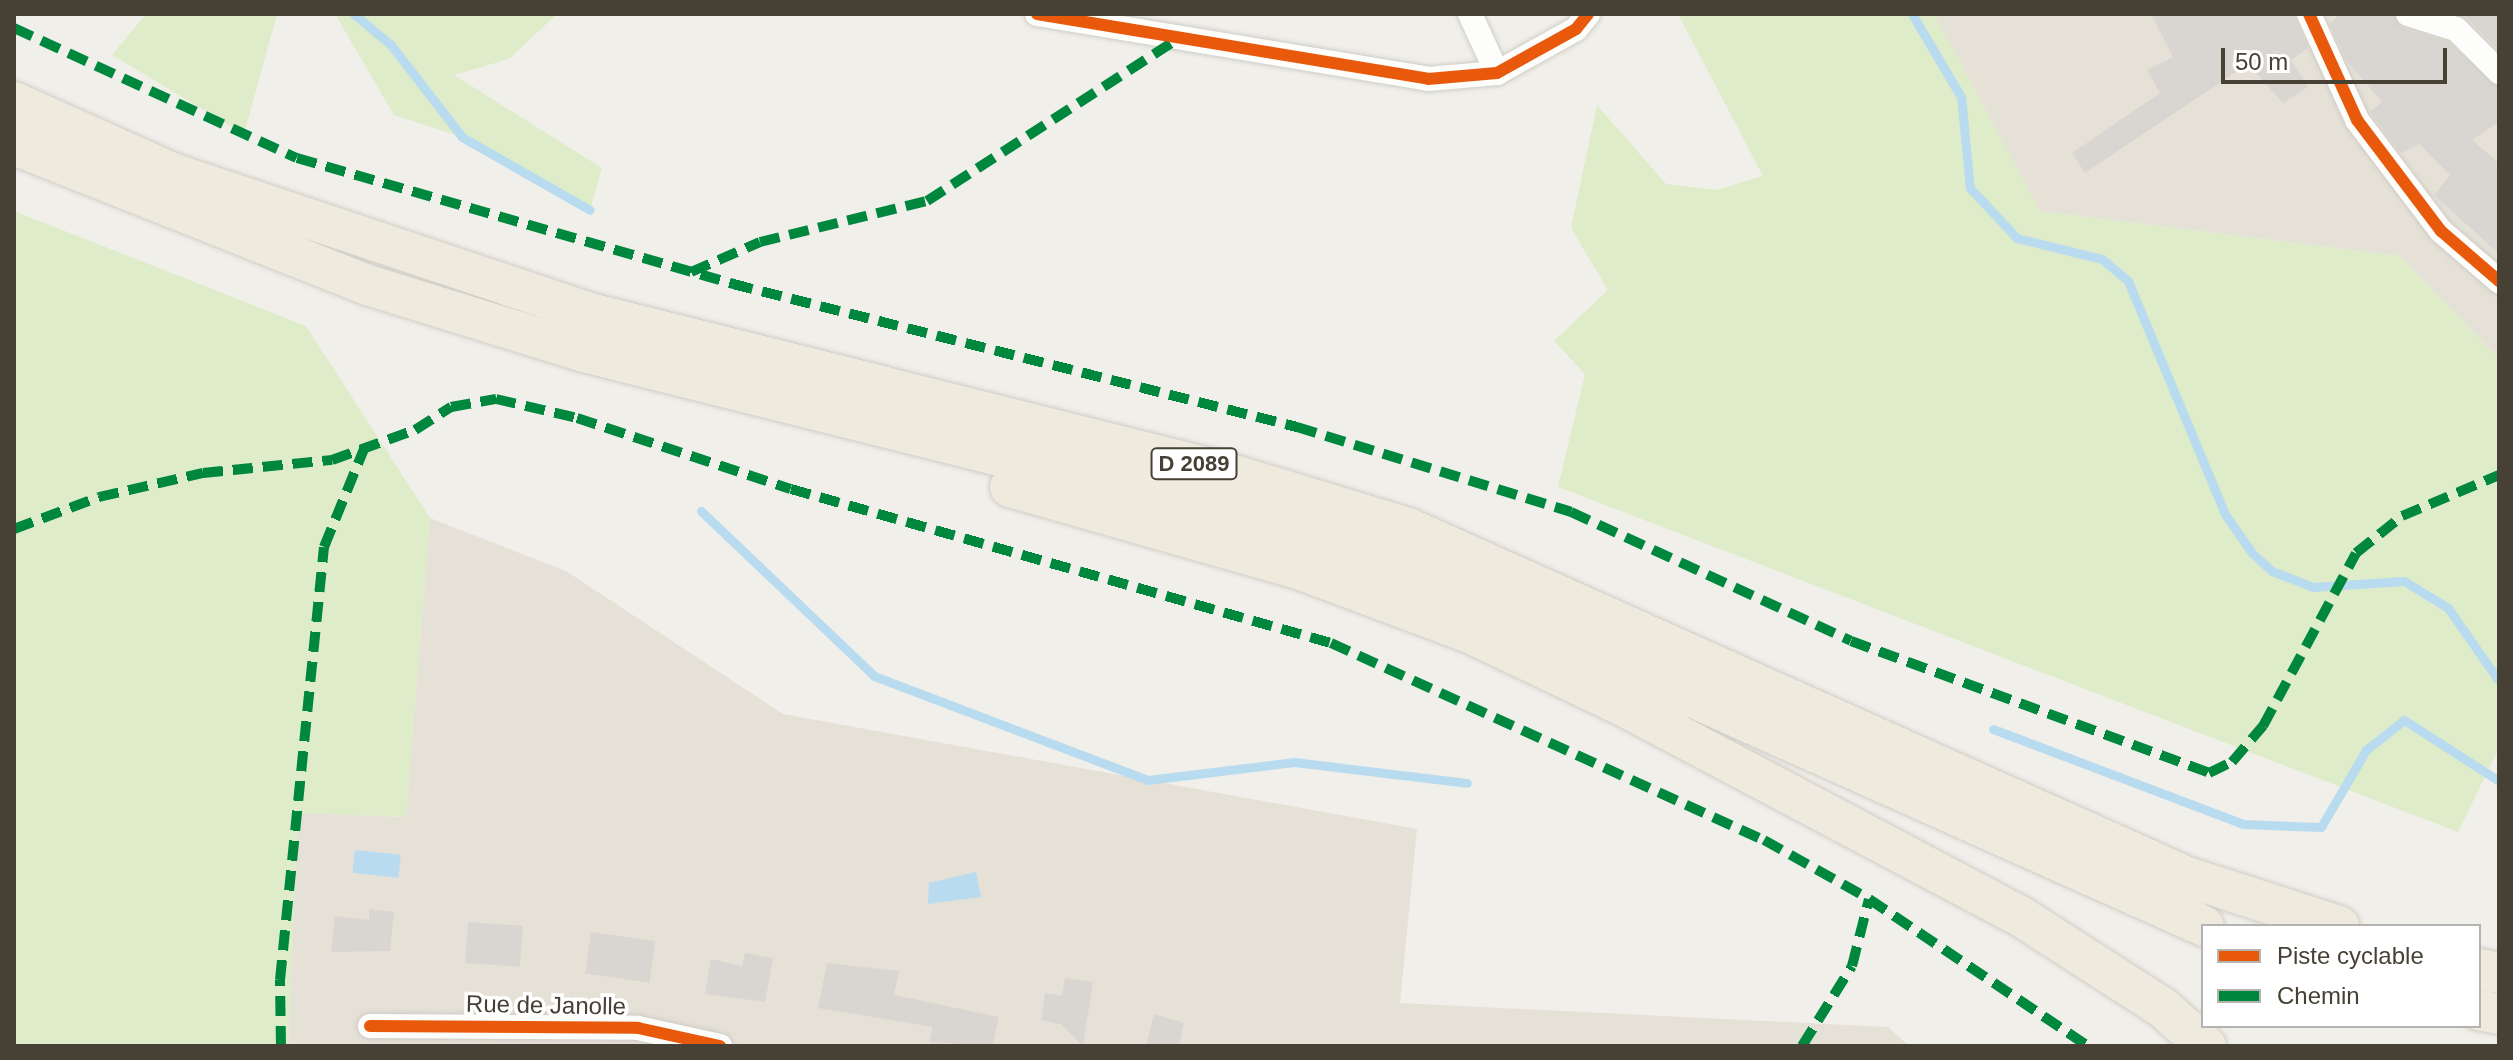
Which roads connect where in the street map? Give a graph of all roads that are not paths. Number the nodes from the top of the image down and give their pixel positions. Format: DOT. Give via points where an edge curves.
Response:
graph roads {
  1 [pos="1037,14"];
  2 [pos="1470,14"];
  3 [pos="1588,14"];
  4 [pos="2309,14"];
  5 [pos="2408,14"];
  6 [pos="2463,22"];
  7 [pos="2499,72"];
  8 [pos="1497,73"];
  9 [pos="14,102"];
  10 [pos="14,145"];
  11 [pos="2499,281"];
  12 [pos="789,406"];
  13 [pos="2333,924"];
  14 [pos="2201,925"];
  15 [pos="370,1026"];
  16 [pos="720,1046"];
  17 [pos="2206,1046"];
  1 -- 8 [label="street" via="1370,74"];
  2 -- 8 [label="street"];
  3 -- 8 [label="street" via="1576,29"];
  4 -- 11 [label="street" via="2357,120 2441,231"];
  5 -- 6 [label="street"];
  6 -- 7 [label="street"];
  9 -- 13 [label="highway, D 2089" via="172,173 594,314 1224,472 1408,528 2187,877"];
  10 -- 12 [label="highway, D 2089" via="371,286"];
  12 -- 14 [label="highway, D 2089" via="1211,509 1392,563"];
  12 -- 17 [label="highway" via="1001,484 1304,571 1470,633 1627,708 2020,916 2162,1007"];
  15 -- 16 [label="street, Rue de Janolle" via="638,1028"];
}
